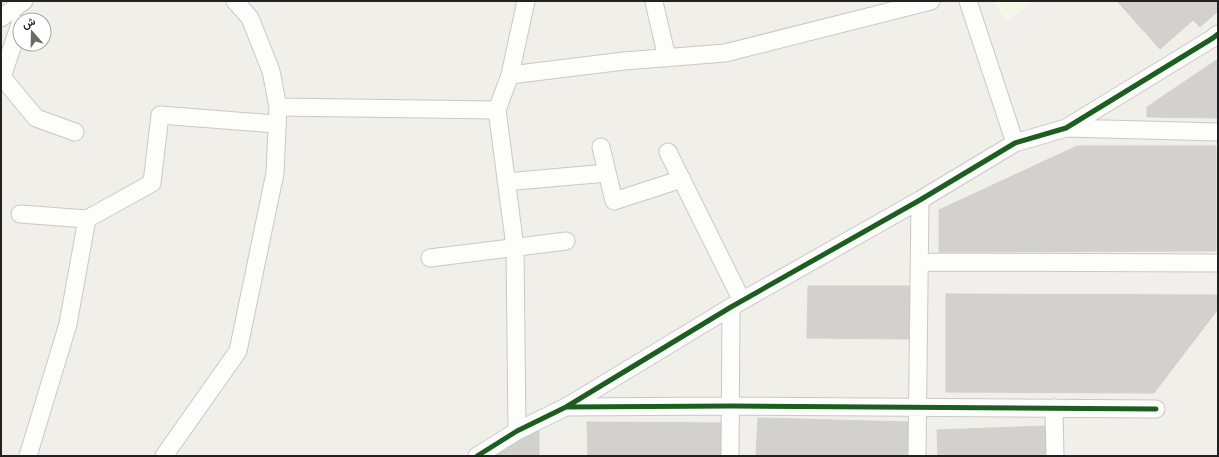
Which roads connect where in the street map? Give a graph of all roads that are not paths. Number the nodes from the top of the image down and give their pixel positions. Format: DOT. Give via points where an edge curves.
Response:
graph roads {
  1 [pos="24,1"];
  2 [pos="526,1"];
  3 [pos="656,1"];
  4 [pos="932,1"];
  5 [pos="968,1"];
  6 [pos="241,3"];
  7 [pos="22,12"];
  8 [pos="1,18"];
  9 [pos="1218,34"];
  10 [pos="12,47"];
  11 [pos="667,58"];
  12 [pos="510,75"];
  13 [pos="1,78"];
  14 [pos="278,107"];
  15 [pos="497,110"];
  16 [pos="276,124"];
  17 [pos="1066,128"];
  18 [pos="75,132"];
  19 [pos="1218,132"];
  20 [pos="1015,143"];
  21 [pos="601,147"];
  22 [pos="668,152"];
  23 [pos="607,173"];
  24 [pos="682,179"];
  25 [pos="506,182"];
  26 [pos="920,200"];
  27 [pos="20,214"];
  28 [pos="87,219"];
  29 [pos="566,241"];
  30 [pos="515,248"];
  31 [pos="430,258"];
  32 [pos="919,262"];
  33 [pos="1218,263"];
  34 [pos="737,304"];
  35 [pos="731,406"];
  36 [pos="566,408"];
  37 [pos="918,408"];
  38 [pos="1054,408"];
  39 [pos="1156,409"];
  40 [pos="517,432"];
  41 [pos="28,456"];
  42 [pos="164,456"];
  43 [pos="477,456"];
  44 [pos="730,456"];
  45 [pos="917,456"];
  46 [pos="1055,456"];
  1 -- 7 [label="street"];
  1 -- 8 [label="street"];
  2 -- 12 [label="street"];
  3 -- 11 [label="street"];
  4 -- 11 [label="street" via="725,53"];
  5 -- 20 [label="street"];
  6 -- 14 [label="street" via="250,18 271,71"];
  9 -- 17 [label="street"];
  10 -- 13 [label="street"];
  11 -- 12 [label="street"];
  12 -- 15 [label="street"];
  13 -- 18 [label="street" via="36,118"];
  14 -- 15 [label="street"];
  14 -- 16 [label="street"];
  15 -- 25 [label="street"];
  16 -- 28 [label="street" via="160,115 152,182"];
  16 -- 42 [label="street" via="275,173 238,351"];
  17 -- 19 [label="street"];
  17 -- 20 [label="street"];
  20 -- 26 [label="street"];
  21 -- 23 [label="street"];
  22 -- 24 [label="street"];
  23 -- 24 [label="street" via="614,201"];
  23 -- 25 [label="street"];
  24 -- 34 [label="street"];
  25 -- 30 [label="street"];
  26 -- 32 [label="street"];
  26 -- 34 [label="street"];
  27 -- 28 [label="street"];
  28 -- 41 [label="street" via="68,324"];
  29 -- 30 [label="street"];
  30 -- 31 [label="street"];
  30 -- 40 [label="street"];
  32 -- 33 [label="street"];
  32 -- 37 [label="street"];
  34 -- 35 [label="street"];
  34 -- 36 [label="street"];
  35 -- 36 [label="street"];
  35 -- 37 [label="street"];
  35 -- 44 [label="street"];
  36 -- 40 [label="street"];
  37 -- 38 [label="street"];
  37 -- 45 [label="street"];
  38 -- 39 [label="street"];
  38 -- 46 [label="street"];
  40 -- 43 [label="street"];
}
